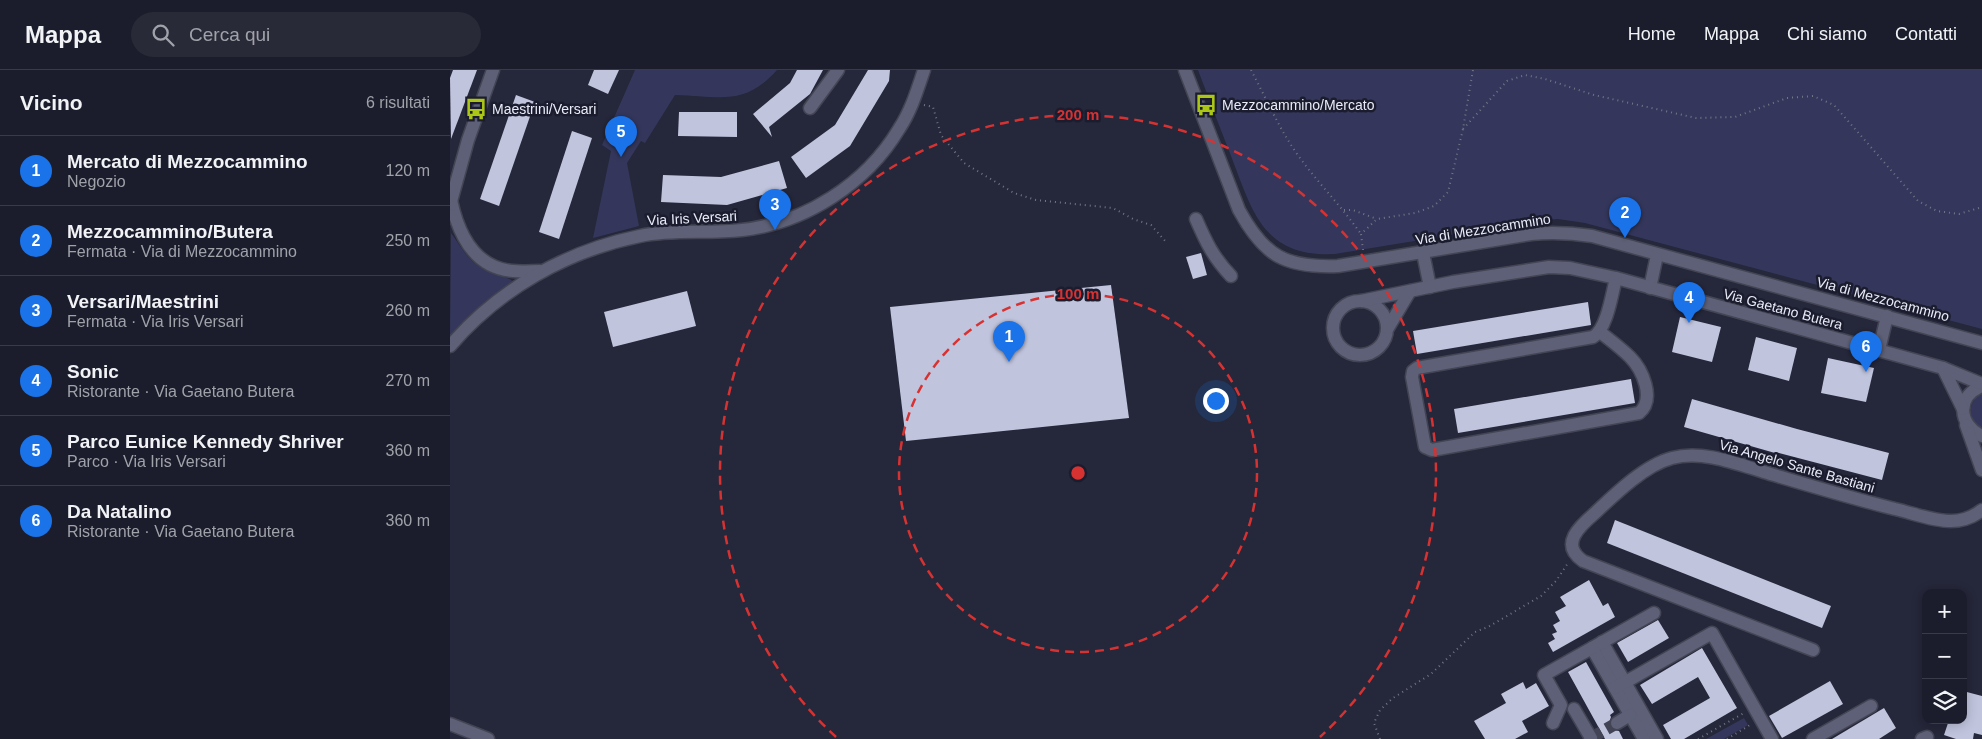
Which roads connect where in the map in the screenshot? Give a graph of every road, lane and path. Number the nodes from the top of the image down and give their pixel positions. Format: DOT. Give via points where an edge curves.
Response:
graph roads {
  1 [pos="493,70"];
  2 [pos="838,70"];
  3 [pos="924,70"];
  4 [pos="1185,70"];
  5 [pos="1251,70"];
  6 [pos="1473,70"];
  7 [pos="810,108"];
  8 [pos="933,108"];
  9 [pos="1463,129"];
  10 [pos="451,202"];
  11 [pos="1982,207"];
  12 [pos="1344,210"];
  13 [pos="1377,218"];
  14 [pos="1196,219"];
  15 [pos="1361,234"];
  16 [pos="1168,243"];
  17 [pos="1423,253"];
  18 [pos="1657,254"];
  19 [pos="1364,262"];
  20 [pos="540,271"];
  21 [pos="1231,276"];
  22 [pos="1616,278"];
  23 [pos="1430,287"];
  24 [pos="1650,288"];
  25 [pos="1410,290"];
  26 [pos="1361,301"];
  27 [pos="1887,316"];
  28 [pos="1388,328"];
  29 [pos="1600,332"];
  30 [pos="1982,343"];
  31 [pos="450,346"];
  32 [pos="1879,350"];
  33 [pos="1943,368"];
  34 [pos="1982,385"];
  35 [pos="1964,414"];
  36 [pos="1982,436"];
  37 [pos="1982,470"];
  38 [pos="1982,510"];
  39 [pos="1573,541"];
  40 [pos="1654,613"];
  41 [pos="1720,614"];
  42 [pos="1712,633"];
  43 [pos="1597,645"];
  44 [pos="1813,650"];
  45 [pos="1620,685"];
  46 [pos="1871,706"];
  47 [pos="1754,707"];
  48 [pos="1574,709"];
  49 [pos="1630,715"];
  50 [pos="1761,719"];
  51 [pos="1553,723"];
  52 [pos="1617,723"];
  53 [pos="454,725"];
  54 [pos="1651,738"];
  55 [pos="488,739"];
  56 [pos="1380,739"];
  57 [pos="1590,739"];
  58 [pos="1698,739"];
  59 [pos="1726,739"];
  60 [pos="1772,739"];
  61 [pos="1813,739"];
  1 -- 10 [label="street" via="468,140"];
  2 -- 7 [label="street"];
  3 -- 20 [label="street, Via Iris Versari" via="906,117 884,150 856,179 812,209 748,229 638,236 591,250"];
  4 -- 19 [label="street, Via di Mezzocammino" via="1239,210 1260,242 1274,254 1301,265 1319,267"];
  5 -- 12 [label="path" via="1290,144"];
  6 -- 9 [label="path"];
  8 -- 16 [label="path" via="941,134 964,164 1006,189 1036,200 1113,208 1152,225"];
  9 -- 11 [label="path" via="1507,81 1525,75 1594,95 1696,118 1735,117 1787,98 1813,96 1834,105 1918,201 1937,211 1959,214"];
  9 -- 13 [label="path" via="1448,192 1434,206 1415,213"];
  10 -- 20 [label="street" via="462,236 481,258 509,271"];
  12 -- 13 [label="path"];
  12 -- 15 [label="path"];
  13 -- 15 [label="path"];
  14 -- 21 [label="street" via="1216,260"];
  15 -- 19 [label="path"];
  17 -- 18 [label="street, Via di Mezzocammino" via="1531,234 1562,232 1592,236"];
  17 -- 19 [label="street, Via di Mezzocammino"];
  17 -- 23 [label="street"];
  18 -- 24 [label="street"];
  18 -- 27 [label="street, Via di Mezzocammino"];
  20 -- 31 [label="street, Via Iris Versari" via="492,305"];
  22 -- 23 [label="street, Via Gaetano Butera" via="1559,266"];
  22 -- 24 [label="street, Via Gaetano Butera"];
  22 -- 29 [label="street"];
  23 -- 25 [label="street, Via Gaetano Butera"];
  24 -- 32 [label="street, Via Gaetano Butera"];
  25 -- 26 [label="street, Via Gaetano Butera"];
  25 -- 28 [label="street"];
  26 -- 28 [label="street" via="1379,308"];
  26 -- 28 [label="street" via="1350,303 1336,316 1334,335 1338,344 1354,355 1374,353 1386,339"];
  27 -- 30 [label="street, Via di Mezzocammino"];
  27 -- 32 [label="street"];
  29 -- 29 [label="street" via="1588,338 1414,369 1412,377 1425,447 1432,450 1639,413 1645,407 1646,398 1642,375 1628,354"];
  32 -- 33 [label="street, Via Gaetano Butera"];
  33 -- 34 [label="street, Via Gaetano Butera"];
  33 -- 35 [label="street"];
  34 -- 35 [label="street" via="1970,393"];
  35 -- 36 [label="street" via="1975,433"];
  35 -- 37 [label="street"];
  38 -- 39 [label="street, Via Angelo Sante Bastiani" via="1962,520 1938,519 1852,498 1723,460 1685,456 1660,462 1646,471 1595,512 1576,532"];
  39 -- 41 [label="street" via="1575,553 1584,561"];
  39 -- 56 [label="path" via="1567,548 1568,563 1541,596 1488,628 1475,632 1430,674 1380,710 1374,723"];
  40 -- 43 [label="street"];
  41 -- 42 [label="street"];
  41 -- 44 [label="street"];
  42 -- 45 [label="street"];
  42 -- 47 [label="street"];
  43 -- 45 [label="street"];
  43 -- 51 [label="street" via="1544,675 1561,705"];
  45 -- 49 [label="street"];
  45 -- 54 [label="street"];
  46 -- 61 [label="street"];
  47 -- 50 [label="street"];
  47 -- 58 [label="path"];
  48 -- 57 [label="street"];
  49 -- 52 [label="street"];
  49 -- 54 [label="street"];
  50 -- 59 [label="path"];
  50 -- 60 [label="street"];
  53 -- 55 [label="street"];
}
